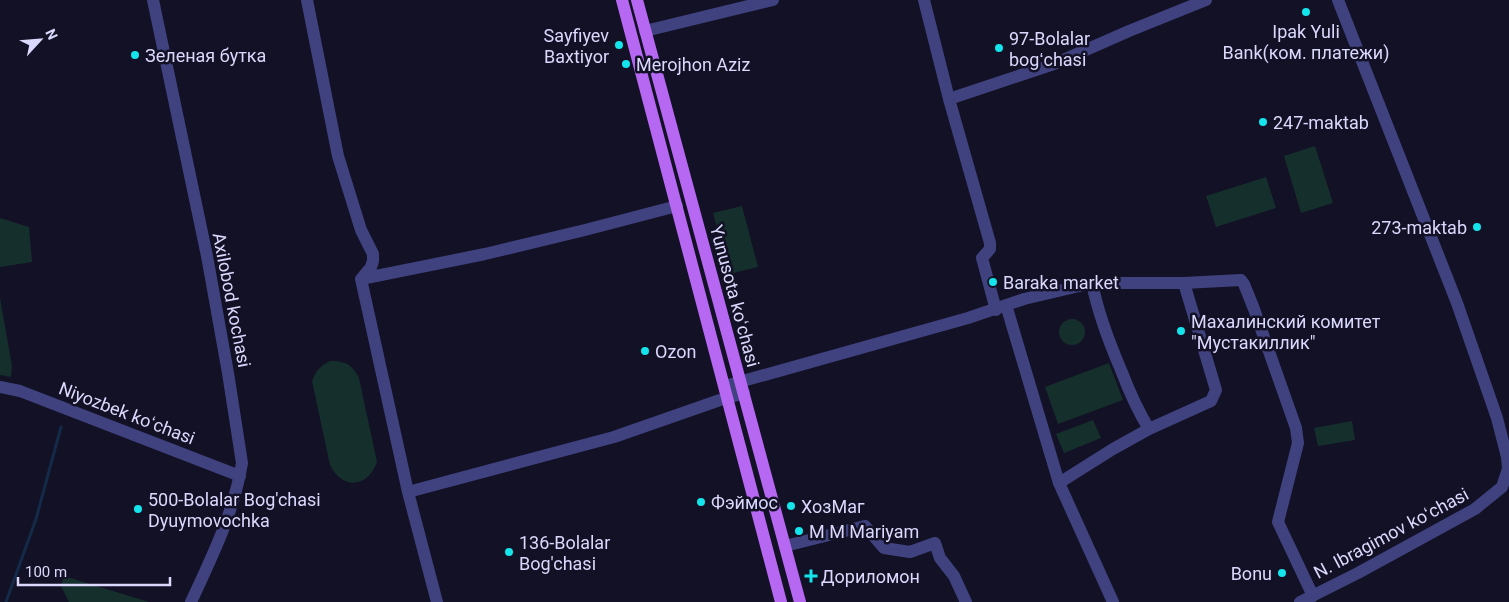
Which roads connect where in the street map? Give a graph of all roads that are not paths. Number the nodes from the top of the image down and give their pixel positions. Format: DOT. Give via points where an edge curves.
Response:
graph roads {
  1 [pos="153,0"];
  2 [pos="307,0"];
  3 [pos="622,0"];
  4 [pos="637,0"];
  5 [pos="773,0"];
  6 [pos="924,0"];
  7 [pos="1206,0"];
  8 [pos="1338,0"];
  9 [pos="645,31"];
  10 [pos="949,100"];
  11 [pos="677,206"];
  12 [pos="361,279"];
  13 [pos="1184,282"];
  14 [pos="1092,283"];
  15 [pos="1001,307"];
  16 [pos="0,387"];
  17 [pos="742,387"];
  18 [pos="727,392"];
  19 [pos="1149,429"];
  20 [pos="240,476"];
  21 [pos="1059,483"];
  22 [pos="408,492"];
  23 [pos="785,546"];
  24 [pos="1313,596"];
  25 [pos="191,602"];
  26 [pos="437,602"];
  27 [pos="782,602"];
  28 [pos="800,602"];
  29 [pos="966,602"];
  30 [pos="1113,602"];
  31 [pos="1300,602"];
  1 -- 20 [label="street, Axilobod kochasi" via="207,256 241,450"];
  2 -- 12 [label="street" via="338,156 361,230 373,254 374,261"];
  3 -- 11 [label="main road, Yunusota koʻchasi"];
  4 -- 9 [label="main road, Yunusota koʻchasi"];
  5 -- 9 [label="street"];
  6 -- 10 [label="street"];
  7 -- 10 [label="street" via="1054,64"];
  8 -- 24 [label="street, N. Ibragimov koʻchasi" via="1457,303 1497,418 1508,469 1502,487 1468,514"];
  9 -- 17 [label="main road, Yunusota koʻchasi"];
  10 -- 15 [label="street" via="989,238 990,249 982,258"];
  11 -- 12 [label="street" via="485,254"];
  11 -- 18 [label="main road, Yunusota koʻchasi"];
  12 -- 22 [label="street"];
  13 -- 14 [label="street"];
  13 -- 19 [label="street" via="1216,394 1211,401"];
  13 -- 24 [label="street" via="1237,279 1244,284 1296,428 1298,443 1278,522"];
  14 -- 15 [label="street" via="1024,298"];
  14 -- 19 [label="street" via="1107,337 1132,398"];
  15 -- 17 [label="street"];
  15 -- 21 [label="street"];
  16 -- 20 [label="street, Niyozbek koʻchasi" via="20,391"];
  17 -- 18 [label="street"];
  17 -- 23 [label="main road, Yunusota koʻchasi"];
  18 -- 22 [label="street" via="614,437"];
  18 -- 27 [label="main road, Yunusota koʻchasi"];
  19 -- 21 [label="street"];
  20 -- 25 [label="street, Axilobod kochasi" via="221,537"];
  21 -- 30 [label="street"];
  22 -- 26 [label="street"];
  23 -- 28 [label="main road, Yunusota koʻchasi"];
  23 -- 29 [label="street" via="865,526 884,548 910,552 935,543 940,558 954,576"];
  24 -- 31 [label="street, N. Ibragimov koʻchasi"];
}
